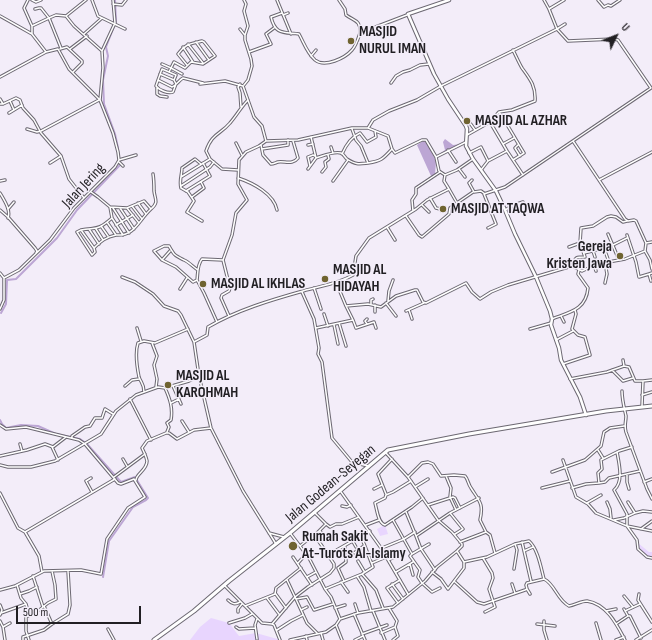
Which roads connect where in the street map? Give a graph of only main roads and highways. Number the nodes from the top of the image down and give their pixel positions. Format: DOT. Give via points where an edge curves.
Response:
graph roads {
  1 [pos="652,406"];
  2 [pos="154,640"];
  1 -- 2 [label="main road, Jalan Godean-Seyegan" via="469,434 385,452 290,533"];
}
